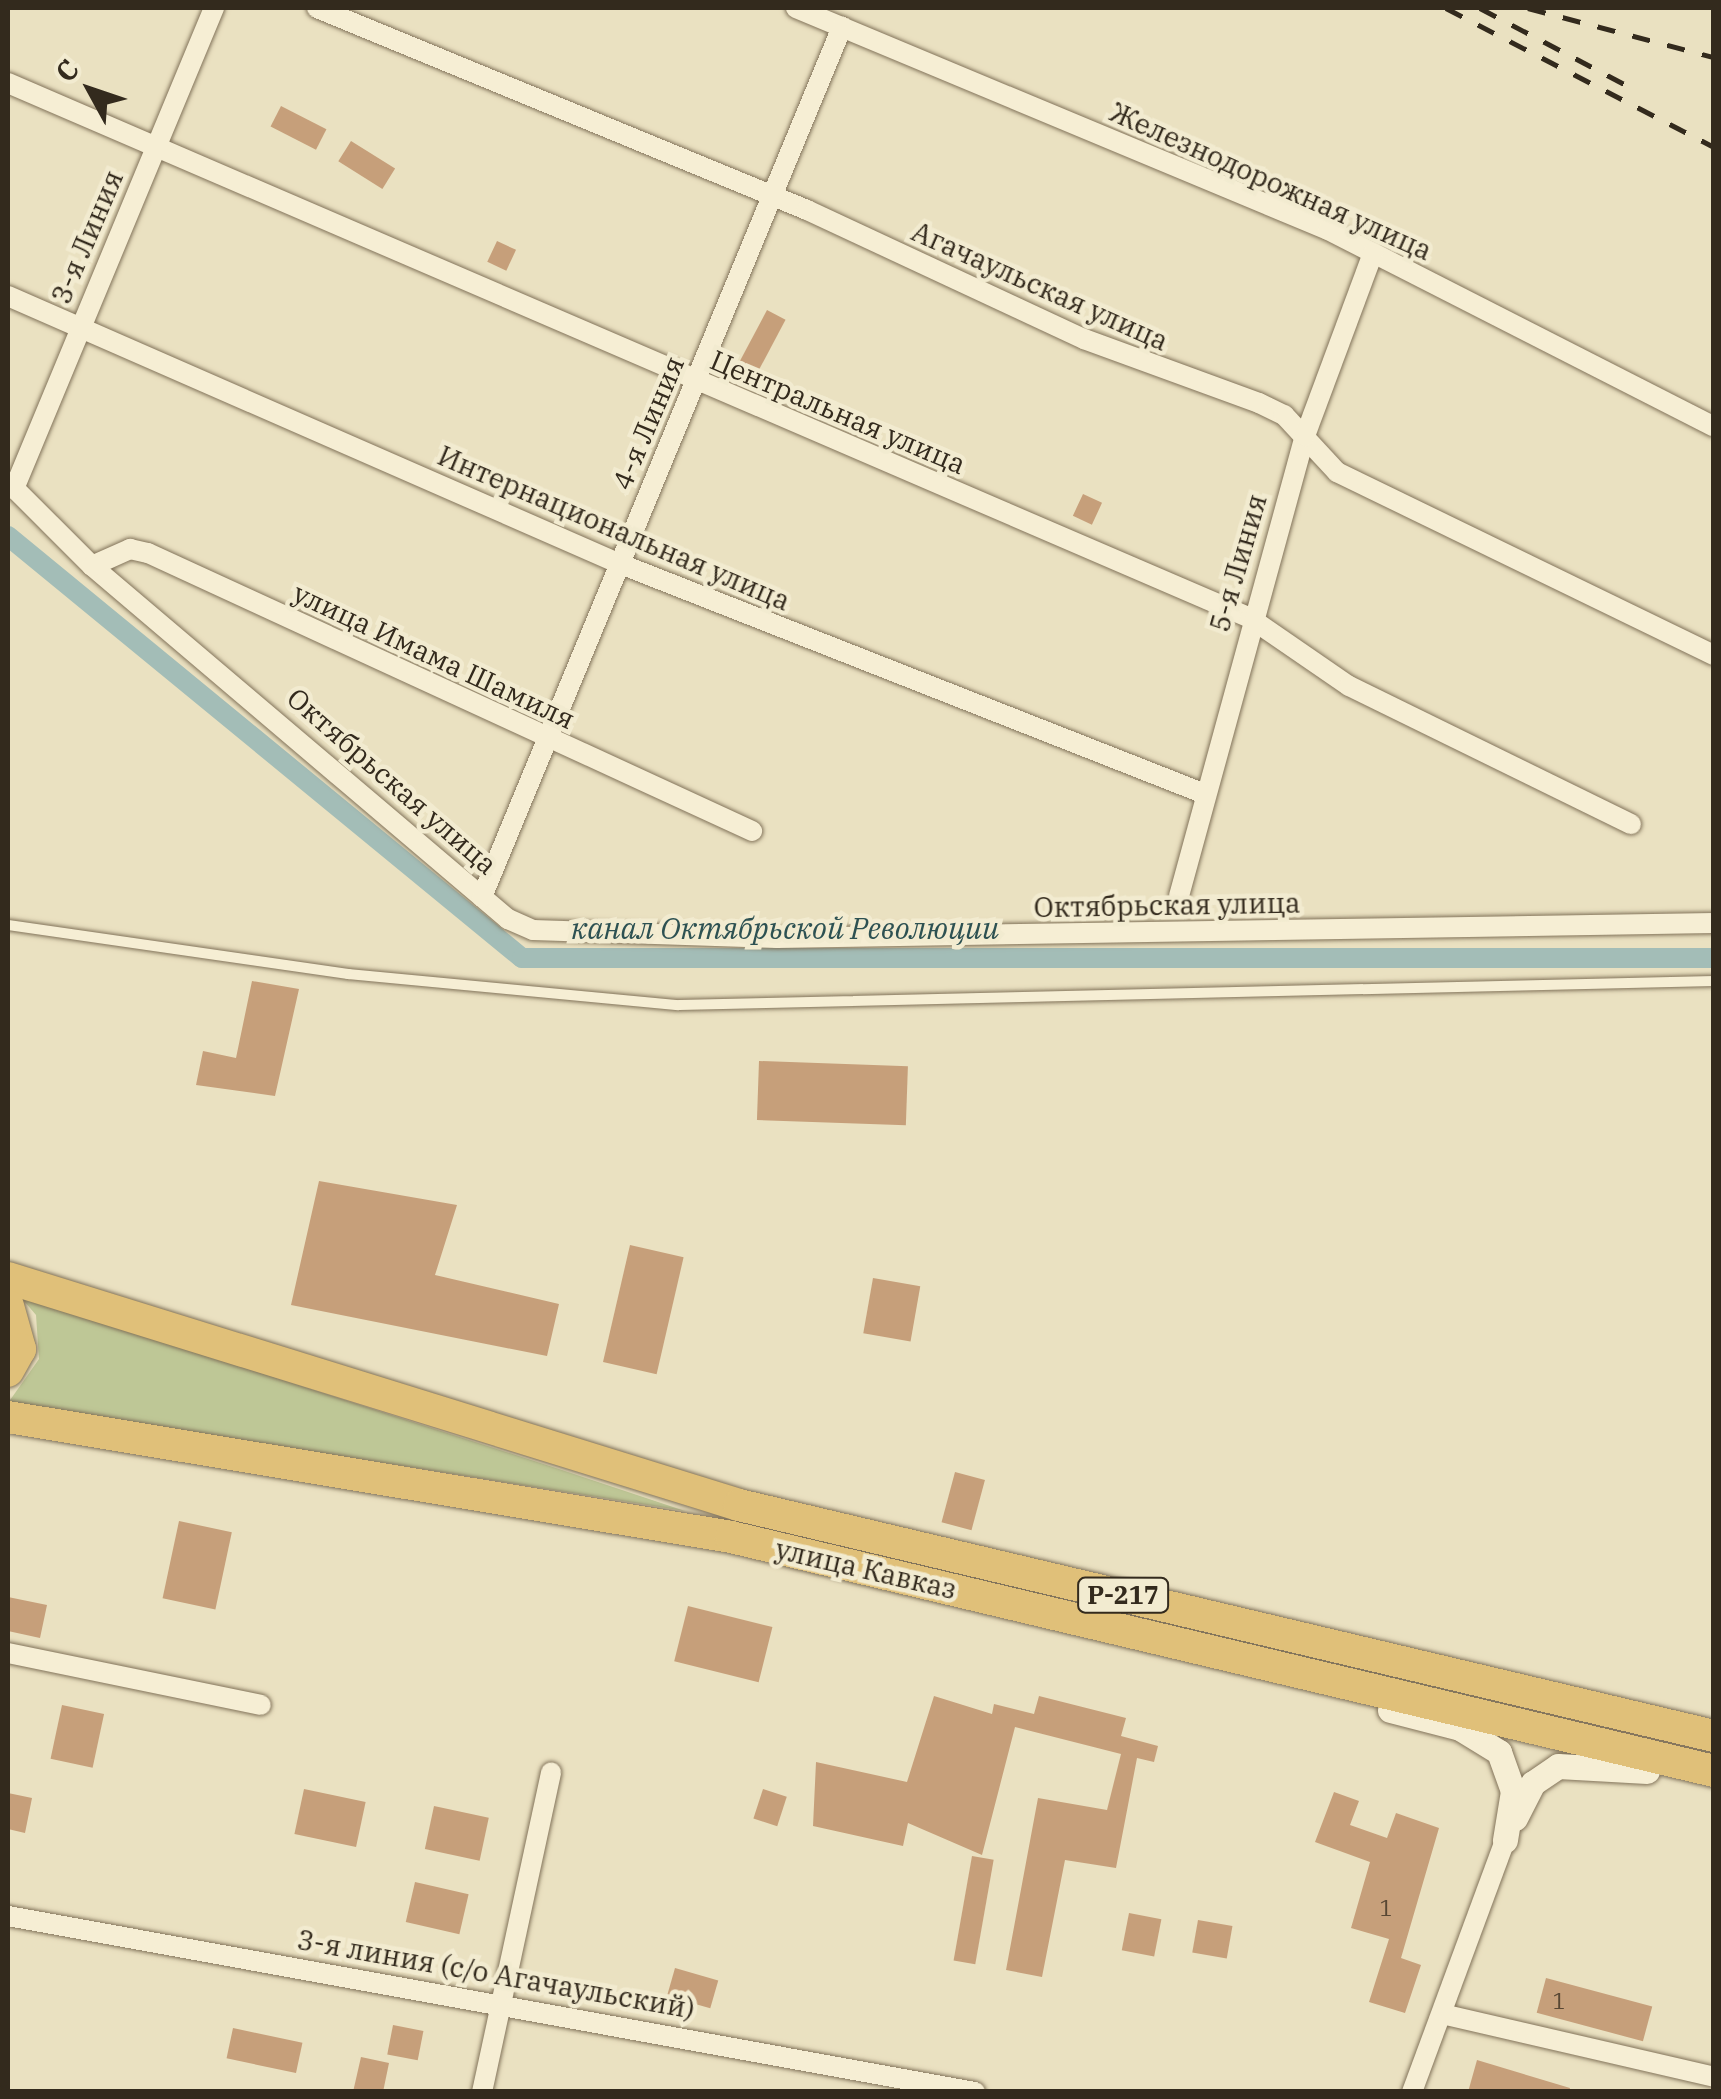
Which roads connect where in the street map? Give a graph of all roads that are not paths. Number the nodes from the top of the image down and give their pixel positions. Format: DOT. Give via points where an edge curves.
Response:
graph roads {
  1 [pos="214,8"];
  2 [pos="318,8"];
  3 [pos="796,8"];
  4 [pos="842,26"];
  5 [pos="8,83"];
  6 [pos="156,146"];
  7 [pos="772,196"];
  8 [pos="1374,252"];
  9 [pos="8,296"];
  10 [pos="80,326"];
  11 [pos="696,382"];
  12 [pos="1714,427"];
  13 [pos="1304,436"];
  14 [pos="11,486"];
  15 [pos="618,563"];
  16 [pos="92,566"];
  17 [pos="1250,618"];
  18 [pos="1714,655"];
  19 [pos="545,739"];
  20 [pos="1204,794"];
  21 [pos="1631,824"];
  22 [pos="752,831"];
  23 [pos="1178,896"];
  24 [pos="482,897"];
  25 [pos="1714,923"];
  26 [pos="8,925"];
  27 [pos="1714,981"];
  28 [pos="8,1278"];
  29 [pos="8,1306"];
  30 [pos="8,1371"];
  31 [pos="8,1417"];
  32 [pos="8,1652"];
  33 [pos="1279,1667"];
  34 [pos="262,1705"];
  35 [pos="1714,1736"];
  36 [pos="550,1772"];
  37 [pos="1714,1772"];
  38 [pos="1714,1780"];
  39 [pos="1505,1840"];
  40 [pos="8,1916"];
  41 [pos="500,2001"];
  42 [pos="1442,2014"];
  43 [pos="1714,2077"];
  44 [pos="482,2092"];
  45 [pos="975,2092"];
  46 [pos="1412,2092"];
  1 -- 6 [label="street, 3-я Линия"];
  2 -- 7 [label="street, Агачаульская улица"];
  3 -- 4 [label="street, Железнодорожная улица"];
  4 -- 7 [label="street, 4-я Линия"];
  4 -- 8 [label="street, Железнодорожная улица"];
  5 -- 6 [label="street, Центральная улица"];
  6 -- 10 [label="street, 3-я Линия"];
  6 -- 11 [label="street, Центральная улица" via="485,282"];
  7 -- 11 [label="street, 4-я Линия"];
  7 -- 13 [label="street, Агачаульская улица" via="1084,339 1259,403"];
  8 -- 12 [label="street, Железнодорожная улица"];
  8 -- 13 [label="street, 5-я Линия"];
  9 -- 10 [label="street, Интернациональная улица"];
  10 -- 14 [label="street, 3-я Линия"];
  10 -- 15 [label="street, Интернациональная улица"];
  11 -- 15 [label="street, 4-я Линия"];
  11 -- 17 [label="street, Центральная улица"];
  13 -- 17 [label="street, 5-я Линия"];
  13 -- 18 [label="street, Агачаульская улица" via="1337,472"];
  14 -- 16 [label="street, Октябрьская улица"];
  15 -- 19 [label="street, 4-я Линия"];
  15 -- 20 [label="street, Интернациональная улица"];
  16 -- 19 [label="street, улица Имама Шамиля" via="130,549 148,553"];
  16 -- 24 [label="street, Октябрьская улица"];
  17 -- 20 [label="street, 5-я Линия"];
  17 -- 21 [label="street, Центральная улица" via="1349,686"];
  19 -- 22 [label="street, улица Имама Шамиля"];
  19 -- 24 [label="street, 4-я Линия"];
  20 -- 23 [label="street, 5-я Линия"];
  24 -- 25 [label="street, Октябрьская улица" via="533,930 778,938"];
  26 -- 27 [label="lane" via="348,974 678,1006"];
  28 -- 35 [label="highway, улица Кавказ / Р-217" via="739,1505"];
  29 -- 30 [label="highway" via="20,1349"];
  31 -- 33 [label="highway, улица Кавказ / Р-217" via="731,1537"];
  32 -- 34 [label="street"];
  33 -- 37 [label="highway, улица Кавказ / Р-217"];
  33 -- 39 [label="street" via="1319,1691 1483,1740 1508,1769"];
  36 -- 41 [label="street"];
  38 -- 39 [label="street" via="1575,1761 1533,1784"];
  39 -- 42 [label="street"];
  40 -- 41 [label="street, 3-я линия (с/о Агачаульский)"];
  41 -- 44 [label="street"];
  41 -- 45 [label="street, 3-я линия (с/о Агачаульский)"];
  42 -- 43 [label="street"];
  42 -- 46 [label="street"];
}
